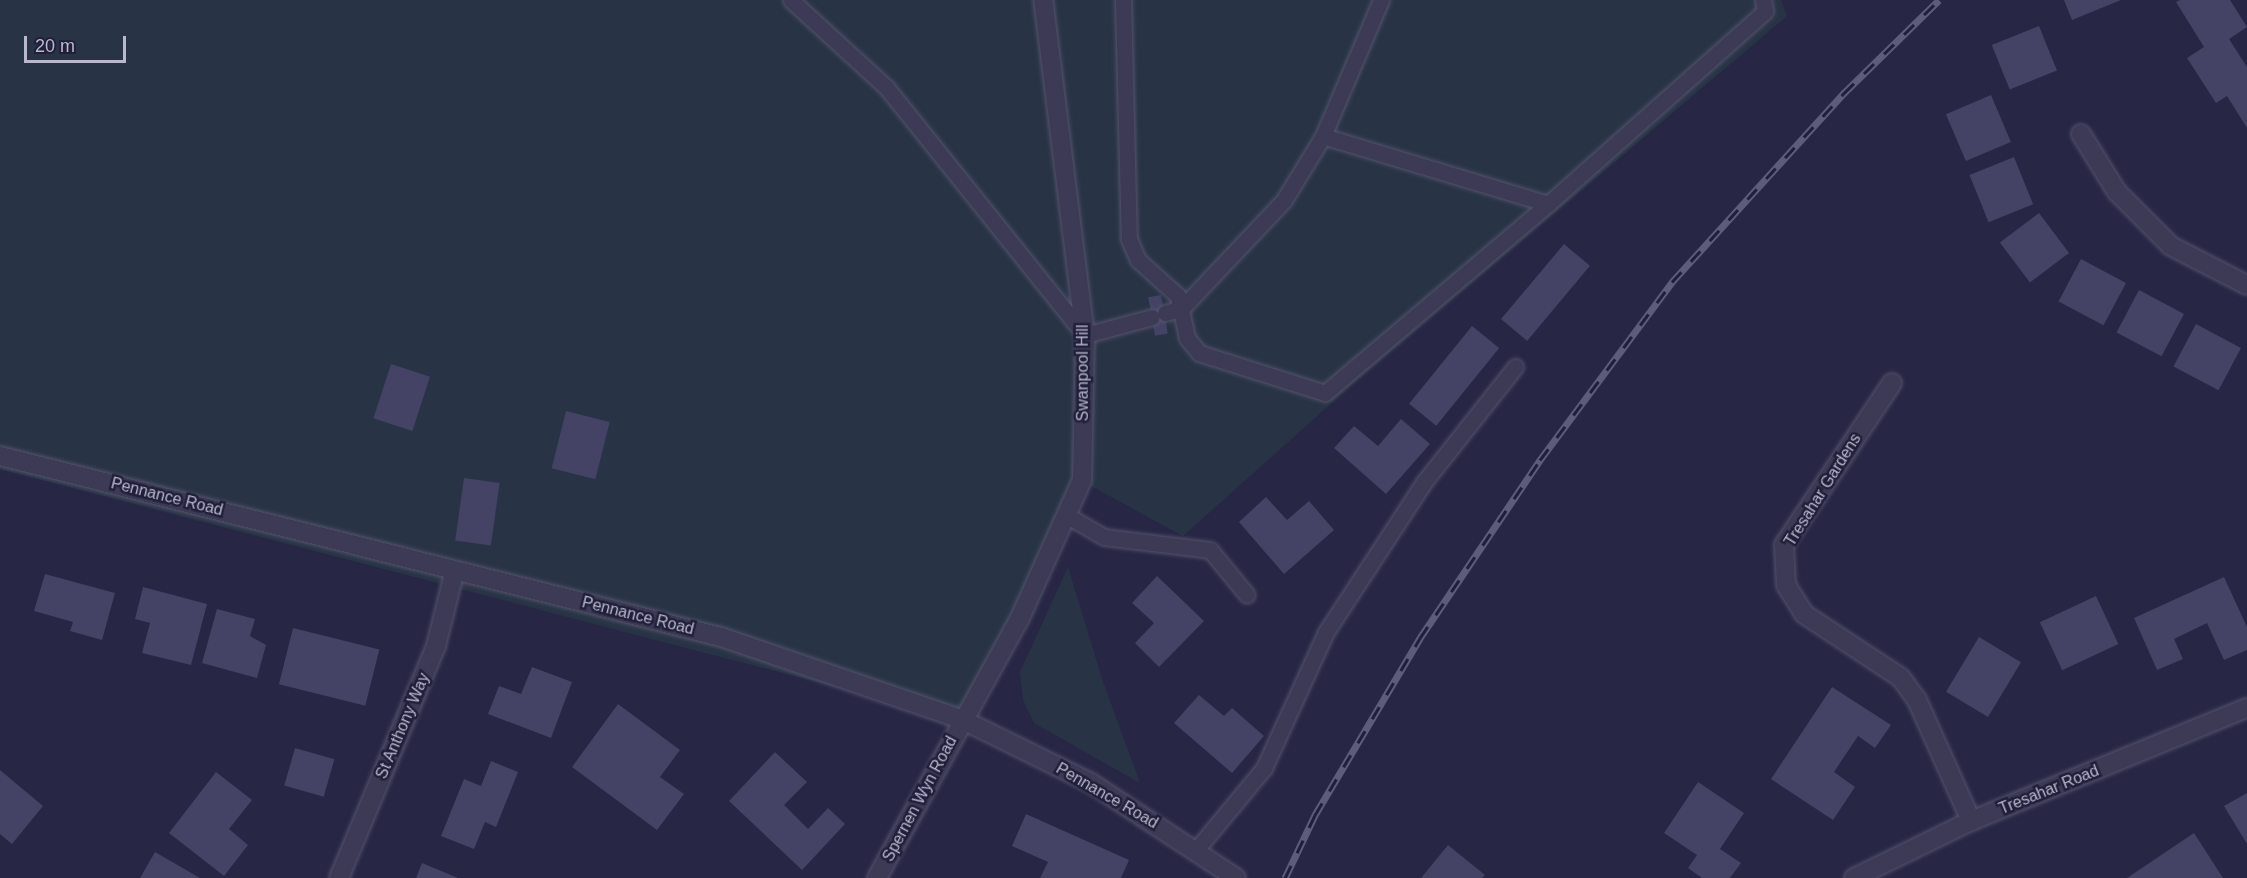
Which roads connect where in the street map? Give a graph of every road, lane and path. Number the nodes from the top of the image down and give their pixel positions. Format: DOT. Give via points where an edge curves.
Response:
graph roads {
  1 [pos="791,0"];
  2 [pos="1043,0"];
  3 [pos="1123,0"];
  4 [pos="1381,0"];
  5 [pos="1763,0"];
  6 [pos="2081,134"];
  7 [pos="1323,136"];
  8 [pos="1548,204"];
  9 [pos="2247,285"];
  10 [pos="1182,308"];
  11 [pos="1085,335"];
  12 [pos="1515,367"];
  13 [pos="1892,383"];
  14 [pos="0,456"];
  15 [pos="1066,515"];
  16 [pos="455,570"];
  17 [pos="1247,595"];
  18 [pos="2247,708"];
  19 [pos="963,720"];
  20 [pos="1971,821"];
  21 [pos="1200,852"];
  22 [pos="339,878"];
  23 [pos="877,878"];
  24 [pos="1236,878"];
  25 [pos="1854,878"];
  1 -- 11 [label="lane" via="886,87"];
  2 -- 11 [label="street, Swanpool Hill"];
  3 -- 10 [label="lane" via="1129,239 1138,260 1178,296"];
  4 -- 7 [label="lane"];
  5 -- 8 [label="lane" via="1765,11"];
  6 -- 9 [label="street" via="2117,192 2171,246"];
  7 -- 8 [label="lane"];
  7 -- 10 [label="lane" via="1284,200"];
  8 -- 10 [label="lane" via="1325,393 1199,353 1187,338"];
  10 -- 11 [label="lane"];
  11 -- 15 [label="street, Swanpool Hill" via="1082,480"];
  12 -- 21 [label="lane" via="1418,492 1326,632 1264,768"];
  13 -- 20 [label="street, Tresahar Gardens" via="1784,545 1786,585 1804,614 1901,678 1917,700"];
  14 -- 16 [label="street, Pennance Road"];
  15 -- 17 [label="lane" via="1104,537 1210,550"];
  15 -- 19 [label="street, Swanpool Hill" via="1020,618"];
  16 -- 19 [label="street, Pennance Road" via="721,637"];
  16 -- 22 [label="street, St Anthony Way" via="435,646"];
  18 -- 20 [label="street, Tresahar Road"];
  19 -- 21 [label="street, Pennance Road" via="1091,783"];
  19 -- 23 [label="street, Spernen Wyn Road"];
  20 -- 25 [label="street, Tresahar Road"];
  21 -- 24 [label="street, Pennance Road"];
}
